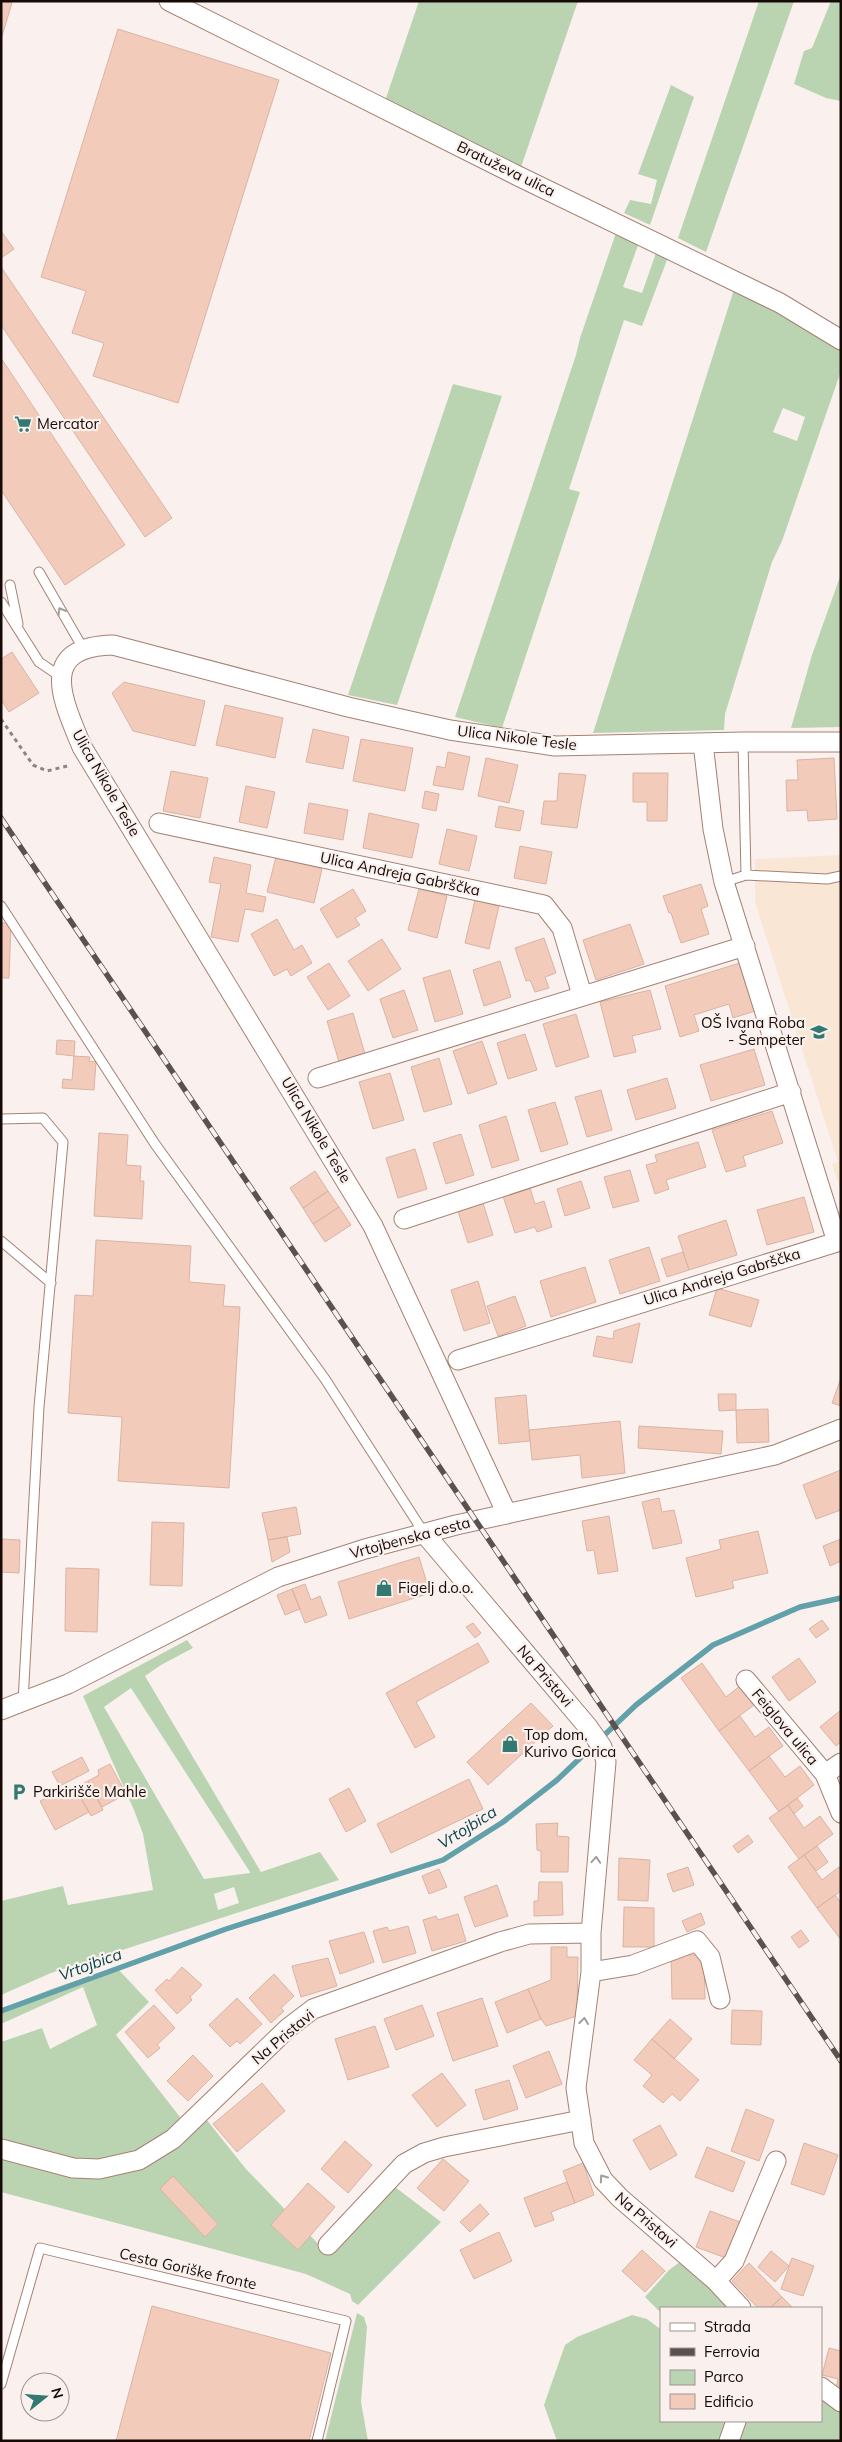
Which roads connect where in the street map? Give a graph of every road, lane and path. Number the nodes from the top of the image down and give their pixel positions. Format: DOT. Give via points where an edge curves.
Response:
graph roads {
  1 [pos="169,1"];
  2 [pos="841,340"];
  3 [pos="39,572"];
  4 [pos="10,585"];
  5 [pos="1,602"];
  6 [pos="19,630"];
  7 [pos="84,650"];
  8 [pos="61,677"];
  9 [pos="1,719"];
  10 [pos="743,742"];
  11 [pos="841,742"];
  12 [pos="704,743"];
  13 [pos="89,758"];
  14 [pos="159,823"];
  15 [pos="746,875"];
  16 [pos="841,876"];
  17 [pos="724,882"];
  18 [pos="1,906"];
  19 [pos="745,946"];
  20 [pos="582,995"];
  21 [pos="318,1078"];
  22 [pos="791,1092"];
  23 [pos="1,1119"];
  24 [pos="404,1219"];
  25 [pos="1,1241"];
  26 [pos="51,1283"];
  27 [pos="458,1360"];
  28 [pos="841,1429"];
  29 [pos="507,1514"];
  30 [pos="424,1533"];
  31 [pos="746,1680"];
  32 [pos="23,1702"];
  33 [pos="1,1710"];
  34 [pos="841,1763"];
  35 [pos="825,1774"];
  36 [pos="841,1813"];
  37 [pos="591,1933"];
  38 [pos="591,1972"];
  39 [pos="720,1999"];
  40 [pos="581,2120"];
  41 [pos="1,2149"];
  42 [pos="776,2161"];
  43 [pos="328,2245"];
  44 [pos="716,2281"];
  45 [pos="740,2307"];
  46 [pos="1,2384"];
  47 [pos="822,2387"];
  48 [pos="841,2402"];
  49 [pos="736,2422"];
  50 [pos="317,2441"];
  51 [pos="729,2441"];
  1 -- 2 [label="street, Bratuževa ulica" via="780,303"];
  7 -- 3 [label="lane, one-way"];
  4 -- 6 [label="lane"];
  5 -- 6 [label="lane"];
  6 -- 8 [label="lane" via="39,662"];
  7 -- 8 [label="street, Ulica Nikole Tesle" via="70,657"];
  7 -- 12 [label="street, Ulica Nikole Tesle" via="113,645 366,711 450,730 555,746"];
  8 -- 13 [label="street, Ulica Nikole Tesle" via="63,702"];
  9 -- 13 [label="path" via="33,765 47,771"];
  10 -- 11 [label="street, Ulica Nikole Tesle"];
  10 -- 12 [label="street, Ulica Nikole Tesle"];
  10 -- 15 [label="lane"];
  12 -- 17 [label="street, Ulica Andreja Gabrščka" via="713,828"];
  13 -- 29 [label="street, Ulica Nikole Tesle" via="373,1226"];
  14 -- 20 [label="street, Ulica Andreja Gabrščka" via="544,905 562,928"];
  15 -- 16 [label="lane" via="827,879"];
  15 -- 17 [label="lane"];
  17 -- 19 [label="street, Ulica Andreja Gabrščka"];
  18 -- 30 [label="lane" via="155,1144 325,1379"];
  19 -- 20 [label="street"];
  19 -- 22 [label="street, Ulica Andreja Gabrščka"];
  20 -- 21 [label="street"];
  22 -- 24 [label="street"];
  22 -- 27 [label="street, Ulica Andreja Gabrščka" via="837,1242"];
  23 -- 26 [label="lane" via="43,1118 63,1142"];
  25 -- 26 [label="lane"];
  26 -- 32 [label="lane" via="39,1407"];
  28 -- 29 [label="street, Vrtojbenska cesta" via="776,1455"];
  29 -- 30 [label="street, Vrtojbenska cesta"];
  30 -- 32 [label="street, Vrtojbenska cesta" via="278,1577 68,1684"];
  37 -- 30 [label="street, Na Pristavi, one-way" via="606,1762 602,1747"];
  31 -- 35 [label="street, Feiglova ulica"];
  32 -- 33 [label="street, Vrtojbenska cesta"];
  34 -- 35 [label="street, Feiglova ulica"];
  35 -- 36 [label="street, Feiglova ulica"];
  37 -- 38 [label="street, Na Pristavi"];
  37 -- 41 [label="street, Na Pristavi" via="529,1934 507,1940 313,2009 288,2028 173,2139 139,2160 99,2169 73,2168"];
  38 -- 39 [label="street" via="634,1965 697,1940 710,1957"];
  40 -- 38 [label="street, Na Pristavi, one-way" via="576,2088"];
  40 -- 43 [label="street" via="424,2153 404,2164"];
  44 -- 40 [label="street, Na Pristavi, one-way" via="603,2180 584,2143"];
  42 -- 44 [label="street" via="734,2261"];
  44 -- 45 [label="street, Na Pristavi"];
  46 -- 50 [label="lane, Cesta Goriške fronte" via="40,2248 346,2320"];
  47 -- 48 [label="street"];
  49 -- 51 [label="street"];
}
